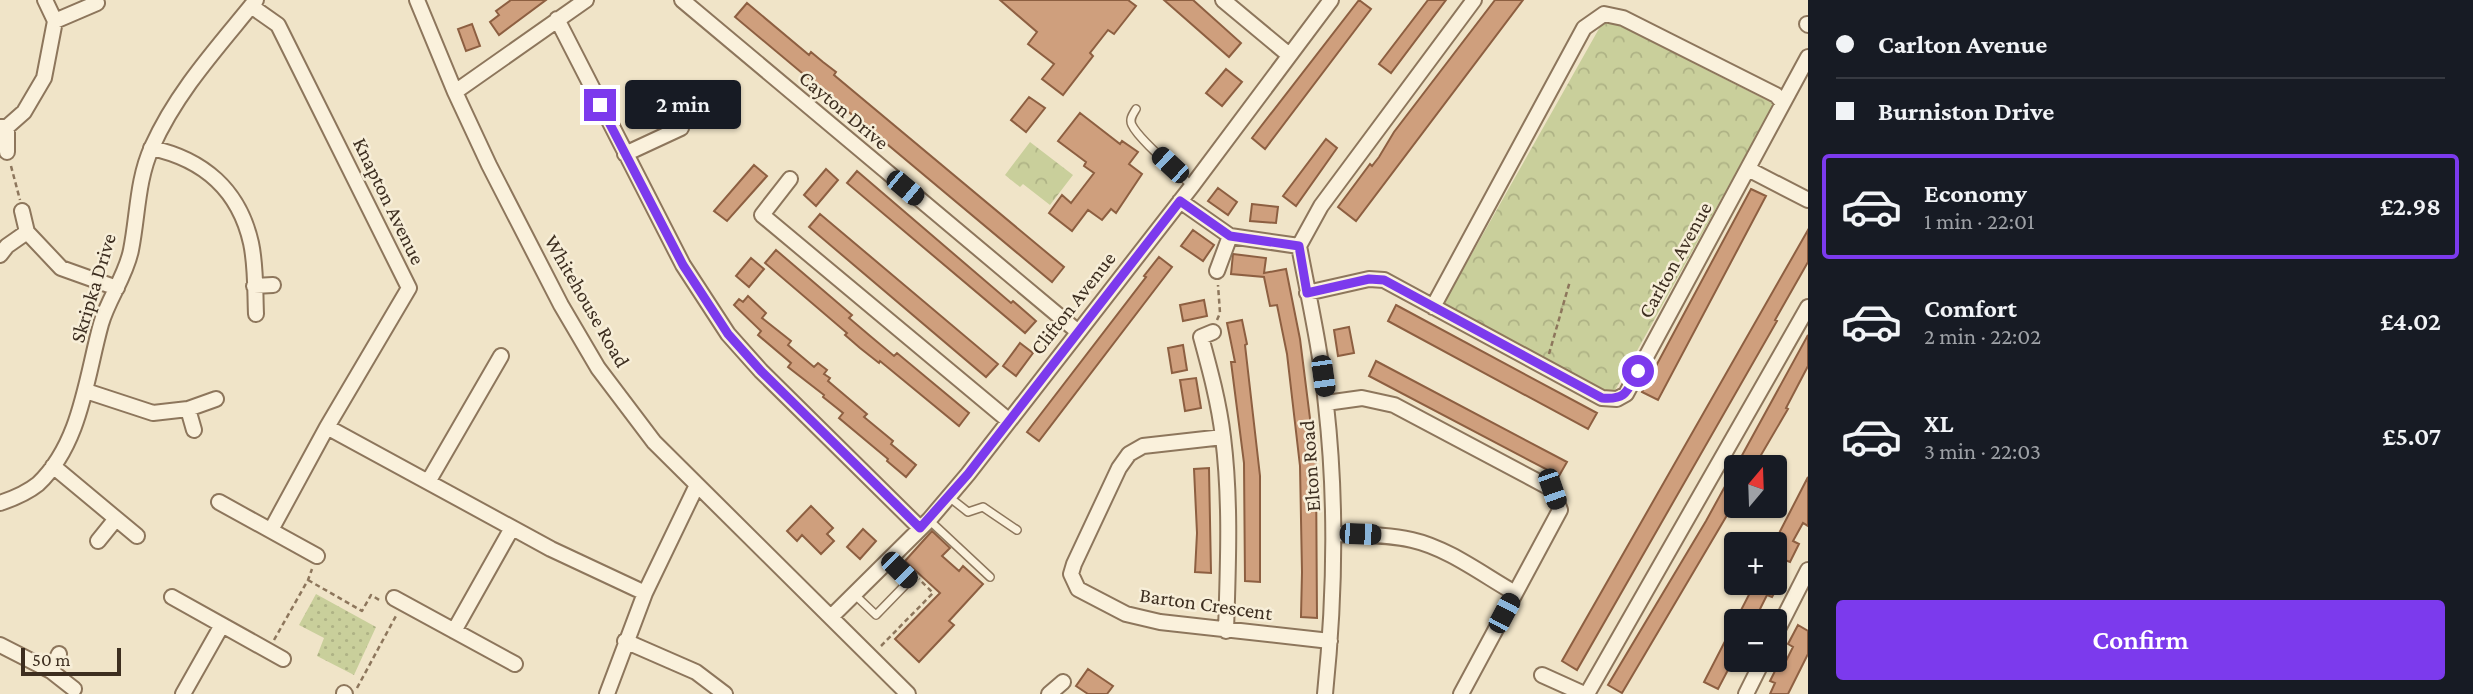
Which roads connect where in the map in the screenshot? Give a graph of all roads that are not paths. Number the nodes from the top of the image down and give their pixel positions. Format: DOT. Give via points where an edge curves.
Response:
graph roads {
  1 [pos="45,0"];
  2 [pos="417,0"];
  3 [pos="586,0"];
  4 [pos="682,0"];
  5 [pos="1223,0"];
  6 [pos="1331,0"];
  7 [pos="1474,0"];
  8 [pos="97,3"];
  9 [pos="253,3"];
  10 [pos="557,19"];
  11 [pos="55,21"];
  12 [pos="1289,55"];
  13 [pos="1808,57"];
  14 [pos="455,92"];
  15 [pos="1782,102"];
  16 [pos="1136,109"];
  17 [pos="4,127"];
  18 [pos="681,128"];
  19 [pos="151,148"];
  20 [pos="7,152"];
  21 [pos="625,154"];
  22 [pos="1748,169"];
  23 [pos="790,180"];
  24 [pos="1192,186"];
  25 [pos="1808,200"];
  26 [pos="1180,201"];
  27 [pos="22,211"];
  28 [pos="27,232"];
  29 [pos="1230,236"];
  30 [pos="1299,246"];
  31 [pos="0,255"];
  32 [pos="1217,271"];
  33 [pos="273,285"];
  34 [pos="254,286"];
  35 [pos="117,288"];
  36 [pos="1307,293"];
  37 [pos="1433,307"];
  38 [pos="1808,307"];
  39 [pos="256,314"];
  40 [pos="1077,331"];
  41 [pos="1213,332"];
  42 [pos="501,356"];
  43 [pos="86,391"];
  44 [pos="216,399"];
  45 [pos="1326,403"];
  46 [pos="188,409"];
  47 [pos="1009,420"];
  48 [pos="327,427"];
  49 [pos="194,430"];
  50 [pos="1223,436"];
  51 [pos="53,466"];
  52 [pos="428,482"];
  53 [pos="697,485"];
  54 [pos="949,497"];
  55 [pos="219,502"];
  56 [pos="0,503"];
  57 [pos="115,520"];
  58 [pos="924,524"];
  59 [pos="512,528"];
  60 [pos="271,530"];
  61 [pos="1017,530"];
  62 [pos="1335,534"];
  63 [pos="137,536"];
  64 [pos="98,541"];
  65 [pos="317,556"];
  66 [pos="888,559"];
  67 [pos="1808,570"];
  68 [pos="990,577"];
  69 [pos="645,593"];
  70 [pos="1515,593"];
  71 [pos="854,594"];
  72 [pos="172,597"];
  73 [pos="399,604"];
  74 [pos="1787,611"];
  75 [pos="831,617"];
  76 [pos="222,625"];
  77 [pos="454,631"];
  78 [pos="1226,631"];
  79 [pos="625,641"];
  80 [pos="1330,641"];
  81 [pos="0,645"];
  82 [pos="59,654"];
  83 [pos="283,659"];
  84 [pos="515,664"];
  85 [pos="51,671"];
  86 [pos="1757,672"];
  87 [pos="1542,675"];
  88 [pos="74,689"];
  89 [pos="183,694"];
  90 [pos="607,694"];
  91 [pos="725,694"];
  92 [pos="908,694"];
  93 [pos="1325,694"];
  94 [pos="1461,694"];
  95 [pos="1585,694"];
  96 [pos="1746,694"];
  1 -- 11 [label="street"];
  2 -- 14 [label="street, Whitehouse Road"];
  3 -- 10 [label="street"];
  4 -- 40 [label="street, Cayton Drive"];
  5 -- 12 [label="street"];
  6 -- 12 [label="street, Clifton Avenue"];
  7 -- 30 [label="street" via="1321,206"];
  8 -- 11 [label="street"];
  9 -- 19 [label="street, Skripka Drive" via="180,93"];
  9 -- 48 [label="street, Knapton Avenue" via="278,25 409,288"];
  10 -- 14 [label="street"];
  10 -- 21 [label="street"];
  11 -- 17 [label="street" via="44,78 24,112"];
  12 -- 24 [label="street, Clifton Avenue"];
  13 -- 15 [label="street, Carlton Avenue"];
  14 -- 53 [label="street, Whitehouse Road" via="537,258 598,368 654,442"];
  15 -- 22 [label="street, Carlton Avenue"];
  15 -- 37 [label="street" via="1623,18 1604,14 1584,28"];
  16 -- 24 [label="lane" via="1132,125"];
  17 -- 20 [label="street"];
  18 -- 21 [label="street"];
  19 -- 34 [label="street" via="201,165 230,194 243,216 251,246"];
  19 -- 35 [label="street, Skripka Drive" via="131,252"];
  21 -- 58 [label="street" via="683,265 728,334 761,371"];
  22 -- 25 [label="street"];
  22 -- 37 [label="street, Carlton Avenue" via="1626,394 1617,399 1602,398"];
  23 -- 47 [label="street" via="762,215"];
  24 -- 26 [label="street, Clifton Avenue"];
  26 -- 29 [label="street"];
  26 -- 40 [label="street, Clifton Avenue"];
  27 -- 28 [label="street"];
  28 -- 31 [label="street"];
  28 -- 35 [label="street" via="61,268"];
  29 -- 30 [label="street"];
  29 -- 32 [label="street"];
  30 -- 36 [label="street, Elton Road"];
  33 -- 34 [label="street"];
  34 -- 39 [label="street"];
  35 -- 43 [label="street, Skripka Drive" via="102,321"];
  36 -- 37 [label="street, Carlton Avenue" via="1384,280"];
  36 -- 45 [label="street, Elton Road"];
  38 -- 95 [label="street"];
  40 -- 47 [label="street, Clifton Avenue"];
  41 -- 50 [label="street" via="1201,337"];
  42 -- 52 [label="street"];
  43 -- 46 [label="street" via="153,413"];
  43 -- 51 [label="street, Skripka Drive" via="69,440"];
  44 -- 46 [label="street"];
  45 -- 62 [label="street, Elton Road"];
  45 -- 70 [label="street" via="1362,398 1394,405 1552,489 1560,510"];
  46 -- 49 [label="street"];
  47 -- 54 [label="street, Clifton Avenue"];
  48 -- 52 [label="street"];
  48 -- 60 [label="street, Knapton Avenue"];
  50 -- 78 [label="street"];
  50 -- 78 [label="street, Barton Crescent" via="1143,446 1129,454 1071,574 1078,589 1126,614"];
  51 -- 56 [label="street, Skripka Drive" via="36,485"];
  51 -- 57 [label="street"];
  52 -- 59 [label="street"];
  53 -- 69 [label="street"];
  53 -- 75 [label="street, Whitehouse Road"];
  54 -- 58 [label="street, Clifton Avenue"];
  54 -- 61 [label="lane" via="968,512 983,507"];
  55 -- 60 [label="street"];
  57 -- 63 [label="street"];
  57 -- 64 [label="street"];
  58 -- 66 [label="street, Clifton Avenue"];
  58 -- 68 [label="lane"];
  59 -- 69 [label="street"];
  59 -- 77 [label="street"];
  60 -- 65 [label="street"];
  62 -- 70 [label="street" via="1415,540"];
  62 -- 80 [label="street, Elton Road"];
  66 -- 71 [label="street, Clifton Avenue"];
  66 -- 71 [label="lane" via="910,580 876,615"];
  67 -- 74 [label="street"];
  69 -- 79 [label="street"];
  70 -- 94 [label="street"];
  71 -- 75 [label="street, Clifton Avenue"];
  72 -- 76 [label="street"];
  73 -- 77 [label="street"];
  75 -- 92 [label="street, Whitehouse Road"];
  76 -- 83 [label="street"];
  76 -- 89 [label="street"];
  77 -- 84 [label="street"];
  78 -- 80 [label="street, Barton Crescent"];
  79 -- 90 [label="street"];
  79 -- 91 [label="street" via="696,672"];
  80 -- 93 [label="street, Elton Road"];
  81 -- 85 [label="street"];
  82 -- 85 [label="street"];
  85 -- 88 [label="street"];
  86 -- 96 [label="street"];
  87 -- 95 [label="street"];
}
